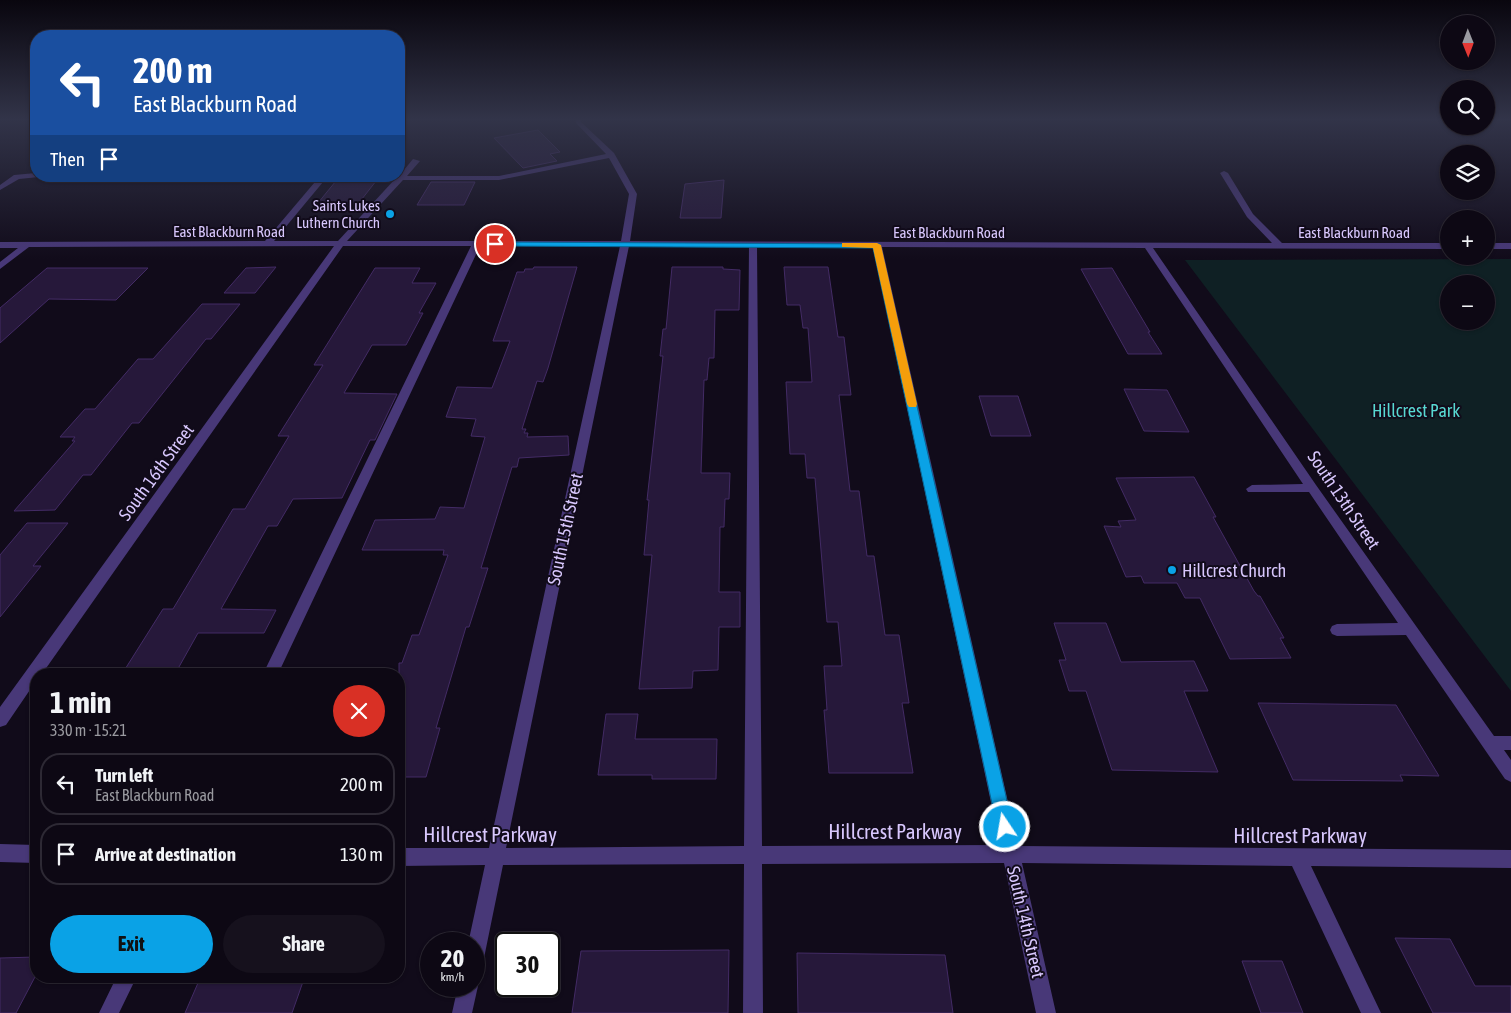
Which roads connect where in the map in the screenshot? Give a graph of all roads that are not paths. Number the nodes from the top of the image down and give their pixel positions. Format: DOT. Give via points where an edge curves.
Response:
graph roads {
  1 [pos="561,165"];
  2 [pos="617,165"];
  3 [pos="1224,173"];
  4 [pos="30,176"];
  5 [pos="405,178"];
  6 [pos="319,182"];
  7 [pos="394,182"];
  8 [pos="0,188"];
  9 [pos="478,243"];
  10 [pos="268,244"];
  11 [pos="340,244"];
  12 [pos="752,244"];
  13 [pos="0,245"];
  14 [pos="27,245"];
  15 [pos="624,245"];
  16 [pos="877,245"];
  17 [pos="1148,246"];
  18 [pos="1280,246"];
  19 [pos="1440,246"];
  20 [pos="1495,246"];
  21 [pos="1511,246"];
  22 [pos="0,266"];
  23 [pos="1312,488"];
  24 [pos="1252,489"];
  25 [pos="1409,629"];
  26 [pos="1337,630"];
  27 [pos="37,668"];
  28 [pos="273,668"];
  29 [pos="30,678"];
  30 [pos="0,720"];
  31 [pos="1489,743"];
  32 [pos="1511,743"];
  33 [pos="1511,774"];
  34 [pos="0,854"];
  35 [pos="30,854"];
  36 [pos="754,854"];
  37 [pos="1011,855"];
  38 [pos="405,857"];
  39 [pos="495,857"];
  40 [pos="1298,858"];
  41 [pos="1511,859"];
  42 [pos="479,932"];
  43 [pos="124,983"];
  44 [pos="466,997"];
  45 [pos="109,1013"];
  46 [pos="462,1013"];
  47 [pos="753,1013"];
  48 [pos="1046,1013"];
  49 [pos="1371,1013"];
  1 -- 5 [label="street" via="499,178"];
  2 -- 15 [label="street, South 15th Street" via="633,194"];
  3 -- 18 [label="street" via="1250,214"];
  4 -- 8 [label="street" via="16,177"];
  6 -- 10 [label="street"];
  7 -- 11 [label="street, South 16th Street"];
  9 -- 11 [label="street, East Blackburn Road"];
  9 -- 15 [label="street, East Blackburn Road"];
  9 -- 28 [label="street"];
  10 -- 11 [label="street, East Blackburn Road"];
  10 -- 14 [label="street, East Blackburn Road"];
  11 -- 27 [label="street, South 16th Street"];
  12 -- 15 [label="street, East Blackburn Road"];
  12 -- 16 [label="street, East Blackburn Road"];
  12 -- 36 [label="street"];
  13 -- 14 [label="street, East Blackburn Road"];
  14 -- 22 [label="street"];
  15 -- 39 [label="street, South 15th Street"];
  16 -- 17 [label="street, East Blackburn Road"];
  16 -- 37 [label="street, South 14th Street"];
  17 -- 18 [label="street, East Blackburn Road"];
  17 -- 23 [label="street, South 13th Street"];
  18 -- 19 [label="street, East Blackburn Road"];
  20 -- 21 [label="street"];
  23 -- 24 [label="street"];
  23 -- 25 [label="street, South 13th Street"];
  25 -- 26 [label="street"];
  25 -- 31 [label="street, South 13th Street"];
  29 -- 30 [label="street, South 16th Street"];
  31 -- 32 [label="street"];
  31 -- 33 [label="street, South 13th Street"];
  34 -- 35 [label="street"];
  36 -- 37 [label="street, Hillcrest Parkway"];
  36 -- 39 [label="street, Hillcrest Parkway"];
  36 -- 47 [label="street"];
  37 -- 40 [label="street, Hillcrest Parkway"];
  37 -- 48 [label="street, South 14th Street"];
  38 -- 39 [label="street, Hillcrest Parkway"];
  39 -- 42 [label="street, South 15th Street"];
  40 -- 41 [label="street, Hillcrest Parkway"];
  40 -- 49 [label="street"];
  43 -- 45 [label="street"];
  44 -- 46 [label="street"];
}
